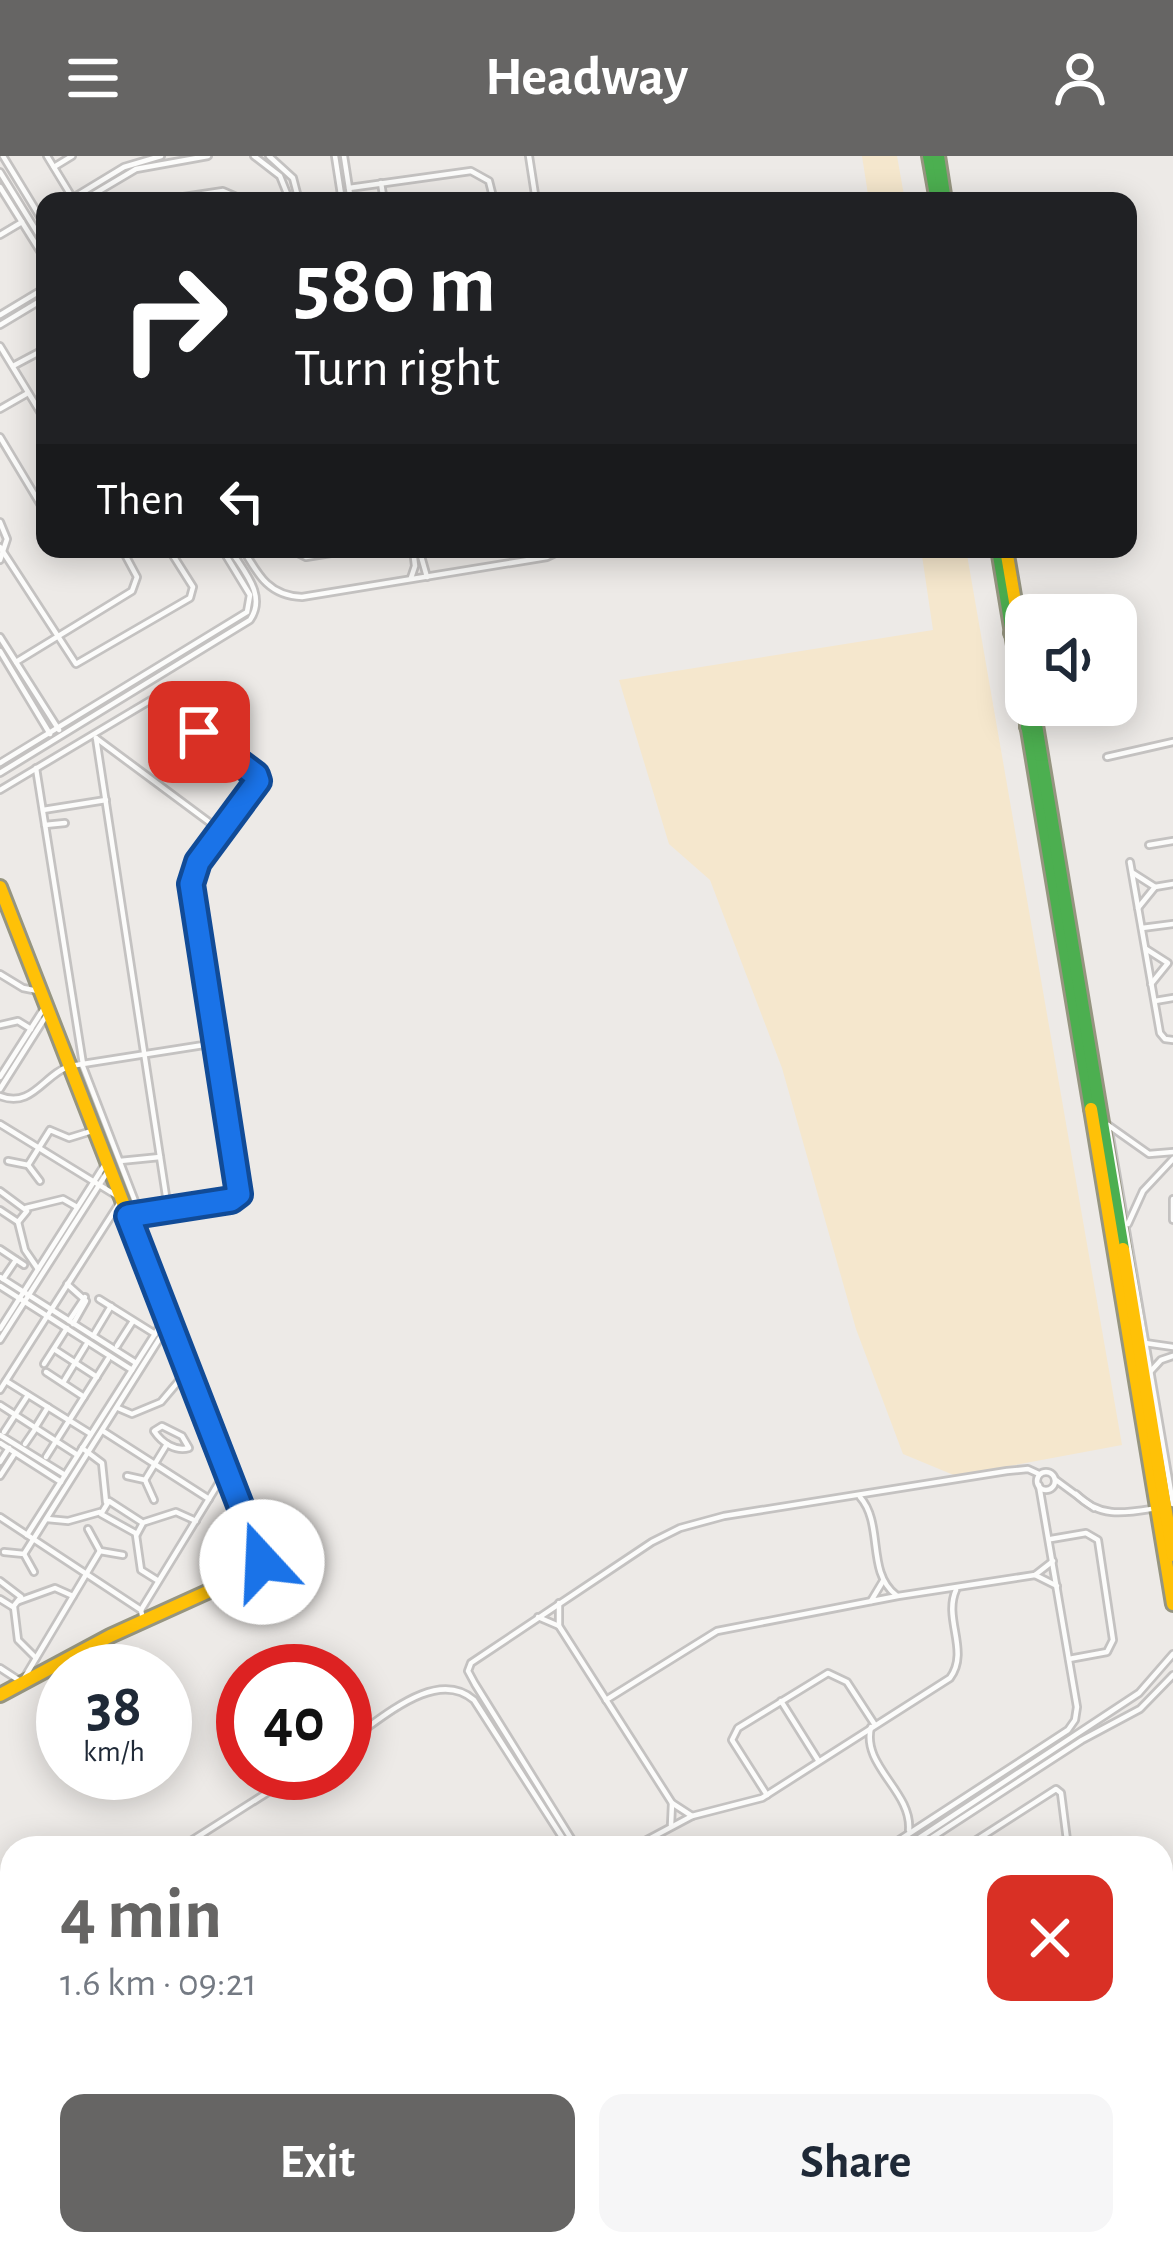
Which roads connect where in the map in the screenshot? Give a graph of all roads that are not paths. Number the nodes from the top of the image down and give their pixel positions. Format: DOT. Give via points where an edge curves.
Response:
graph roads {
  1 [pos="3,156"];
  2 [pos="47,156"];
  3 [pos="72,156"];
  4 [pos="161,156"];
  5 [pos="208,156"];
  6 [pos="254,156"];
  7 [pos="269,156"];
  8 [pos="335,156"];
  9 [pos="344,156"];
  10 [pos="529,156"];
  11 [pos="933,156"];
  12 [pos="54,167"];
  13 [pos="0,172"];
  14 [pos="2,183"];
  15 [pos="381,183"];
  16 [pos="349,188"];
  17 [pos="69,192"];
  18 [pos="86,192"];
  19 [pos="91,192"];
  20 [pos="286,192"];
  21 [pos="296,192"];
  22 [pos="341,192"];
  23 [pos="350,192"];
  24 [pos="382,192"];
  25 [pos="492,192"];
  26 [pos="535,192"];
  27 [pos="939,192"];
  28 [pos="17,207"];
  29 [pos="36,208"];
  30 [pos="22,222"];
  31 [pos="36,233"];
  32 [pos="0,235"];
  33 [pos="36,245"];
  34 [pos="36,295"];
  35 [pos="36,302"];
  36 [pos="13,312"];
  37 [pos="0,315"];
  38 [pos="0,325"];
  39 [pos="0,346"];
  40 [pos="36,354"];
  41 [pos="13,367"];
  42 [pos="28,393"];
  43 [pos="36,406"];
  44 [pos="0,409"];
  45 [pos="0,437"];
  46 [pos="36,495"];
  47 [pos="0,522"];
  48 [pos="1,545"];
  49 [pos="127,558"];
  50 [pos="175,558"];
  51 [pos="230,558"];
  52 [pos="249,558"];
  53 [pos="416,558"];
  54 [pos="420,558"];
  55 [pos="542,558"];
  56 [pos="1004,558"];
  57 [pos="0,560"];
  58 [pos="428,577"];
  59 [pos="409,580"];
  60 [pos="0,637"];
  61 [pos="57,637"];
  62 [pos="0,651"];
  63 [pos="16,662"];
  64 [pos="27,686"];
  65 [pos="60,731"];
  66 [pos="51,736"];
  67 [pos="94,736"];
  68 [pos="1173,742"];
  69 [pos="1107,757"];
  70 [pos="0,763"];
  71 [pos="36,767"];
  72 [pos="0,773"];
  73 [pos="0,790"];
  74 [pos="106,800"];
  75 [pos="43,809"];
  76 [pos="65,823"];
  77 [pos="46,826"];
  78 [pos="218,829"];
  79 [pos="1173,841"];
  80 [pos="1149,845"];
  81 [pos="1130,862"];
  82 [pos="1132,872"];
  83 [pos="1173,884"];
  84 [pos="0,887"];
  85 [pos="1155,887"];
  86 [pos="1138,908"];
  87 [pos="1173,924"];
  88 [pos="1142,928"];
  89 [pos="1145,949"];
  90 [pos="1170,963"];
  91 [pos="0,974"];
  92 [pos="1151,984"];
  93 [pos="40,991"];
  94 [pos="1173,998"];
  95 [pos="1154,1001"];
  96 [pos="48,1009"];
  97 [pos="0,1024"];
  98 [pos="31,1029"];
  99 [pos="27,1040"];
  100 [pos="1173,1040"];
  101 [pos="212,1043"];
  102 [pos="144,1054"];
  103 [pos="78,1064"];
  104 [pos="0,1077"];
  105 [pos="0,1093"];
  106 [pos="0,1124"];
  107 [pos="95,1130"];
  108 [pos="39,1148"];
  109 [pos="1149,1154"];
  110 [pos="1173,1155"];
  111 [pos="160,1157"];
  112 [pos="8,1161"];
  113 [pos="112,1164"];
  114 [pos="28,1165"];
  115 [pos="1155,1175"];
  116 [pos="40,1181"];
  117 [pos="96,1183"];
  118 [pos="0,1192"];
  119 [pos="122,1199"];
  120 [pos="1173,1199"];
  121 [pos="77,1207"];
  122 [pos="26,1208"];
  123 [pos="168,1209"];
  124 [pos="0,1210"];
  125 [pos="134,1215"];
  126 [pos="1173,1220"];
  127 [pos="18,1222"];
  128 [pos="1126,1230"];
  129 [pos="64,1233"];
  130 [pos="0,1249"];
  131 [pos="16,1260"];
  132 [pos="25,1265"];
  133 [pos="38,1269"];
  134 [pos="1,1281"];
  135 [pos="68,1284"];
  136 [pos="24,1297"];
  137 [pos="99,1299"];
  138 [pos="111,1306"];
  139 [pos="49,1313"];
  140 [pos="168,1318"];
  141 [pos="133,1320"];
  142 [pos="70,1324"];
  143 [pos="0,1328"];
  144 [pos="155,1334"];
  145 [pos="93,1336"];
  146 [pos="0,1340"];
  147 [pos="1145,1343"];
  148 [pos="86,1345"];
  149 [pos="117,1346"];
  150 [pos="1173,1347"];
  151 [pos="54,1349"];
  152 [pos="1173,1356"];
  153 [pos="108,1359"];
  154 [pos="75,1363"];
  155 [pos="134,1366"];
  156 [pos="188,1370"];
  157 [pos="1150,1372"];
  158 [pos="97,1377"];
  159 [pos="6,1381"];
  160 [pos="63,1383"];
  161 [pos="125,1386"];
  162 [pos="0,1390"];
  163 [pos="28,1395"];
  164 [pos="84,1397"];
  165 [pos="0,1405"];
  166 [pos="48,1407"];
  167 [pos="116,1407"];
  168 [pos="1148,1407"];
  169 [pos="15,1415"];
  170 [pos="69,1420"];
  171 [pos="36,1428"];
  172 [pos="102,1430"];
  173 [pos="91,1434"];
  174 [pos="2,1436"];
  175 [pos="56,1442"];
  176 [pos="26,1444"];
  177 [pos="167,1444"];
  178 [pos="12,1450"];
  179 [pos="82,1452"];
  180 [pos="0,1462"];
  181 [pos="45,1463"];
  182 [pos="154,1464"];
  183 [pos="227,1469"];
  184 [pos="1039,1474"];
  185 [pos="0,1476"];
  186 [pos="127,1476"];
  187 [pos="63,1478"];
  188 [pos="145,1480"];
  189 [pos="1056,1480"];
  190 [pos="1039,1485"];
  191 [pos="1051,1489"];
  192 [pos="879,1493"];
  193 [pos="860,1497"];
  194 [pos="209,1499"];
  195 [pos="154,1500"];
  196 [pos="106,1502"];
  197 [pos="1042,1504"];
  198 [pos="1173,1504"];
  199 [pos="1157,1508"];
  200 [pos="870,1511"];
  201 [pos="100,1512"];
  202 [pos="0,1517"];
  203 [pos="46,1519"];
  204 [pos="196,1521"];
  205 [pos="143,1523"];
  206 [pos="88,1529"];
  207 [pos="136,1535"];
  208 [pos="30,1537"];
  209 [pos="1049,1539"];
  210 [pos="100,1551"];
  211 [pos="4,1552"];
  212 [pos="24,1554"];
  213 [pos="1173,1555"];
  214 [pos="124,1556"];
  215 [pos="1053,1561"];
  216 [pos="34,1572"];
  217 [pos="1170,1572"];
  218 [pos="86,1574"];
  219 [pos="1035,1575"];
  220 [pos="0,1581"];
  221 [pos="158,1581"];
  222 [pos="883,1581"];
  223 [pos="1057,1586"];
  224 [pos="957,1588"];
  225 [pos="937,1591"];
  226 [pos="73,1596"];
  227 [pos="898,1596"];
  228 [pos="0,1599"];
  229 [pos="560,1603"];
  230 [pos="868,1603"];
  231 [pos="16,1604"];
  232 [pos="1173,1604"];
  233 [pos="951,1608"];
  234 [pos="142,1615"];
  235 [pos="538,1617"];
  236 [pos="559,1626"];
  237 [pos="44,1644"];
  238 [pos="1173,1654"];
  239 [pos="36,1658"];
  240 [pos="1069,1659"];
  241 [pos="0,1668"];
  242 [pos="1173,1675"];
  243 [pos="23,1683"];
  244 [pos="0,1695"];
  245 [pos="606,1700"];
  246 [pos="781,1701"];
  247 [pos="372,1726"];
  248 [pos="873,1726"];
  249 [pos="849,1742"];
  250 [pos="873,1754"];
  251 [pos="818,1760"];
  252 [pos="767,1795"];
  253 [pos="256,1800"];
  254 [pos="672,1803"];
  255 [pos="907,1809"];
  256 [pos="692,1816"];
  257 [pos="928,1820"];
  258 [pos="670,1825"];
  259 [pos="908,1834"];
  260 [pos="199,1836"];
  261 [pos="561,1836"];
  262 [pos="570,1836"];
  263 [pos="652,1836"];
  264 [pos="905,1836"];
  265 [pos="922,1836"];
  266 [pos="934,1836"];
  267 [pos="983,1836"];
  268 [pos="1066,1836"];
  1 -- 29 [label="street"];
  2 -- 12 [label="street"];
  3 -- 12 [label="street"];
  4 -- 18 [label="street" via="124,167"];
  5 -- 19 [label="street" via="136,170"];
  6 -- 20 [label="street"];
  7 -- 21 [label="street" via="289,172"];
  8 -- 22 [label="street"];
  9 -- 16 [label="street"];
  10 -- 26 [label="street"];
  11 -- 27 [label="main road"];
  12 -- 17 [label="street"];
  13 -- 14 [label="street"];
  14 -- 28 [label="street"];
  15 -- 16 [label="street"];
  15 -- 24 [label="street"];
  15 -- 25 [label="street" via="471,171"];
  16 -- 23 [label="street"];
  28 -- 30 [label="street"];
  28 -- 31 [label="street"];
  30 -- 32 [label="street"];
  30 -- 33 [label="street"];
  34 -- 36 [label="street"];
  35 -- 36 [label="street"];
  36 -- 37 [label="street"];
  36 -- 38 [label="street"];
  39 -- 41 [label="street"];
  40 -- 41 [label="street"];
  41 -- 42 [label="street"];
  42 -- 43 [label="street"];
  42 -- 44 [label="street"];
  45 -- 46 [label="street"];
  47 -- 48 [label="street" via="7,539"];
  48 -- 57 [label="street"];
  48 -- 61 [label="street"];
  49 -- 61 [label="street" via="136,587"];
  50 -- 61 [label="street" via="193,587 190,598 77,664"];
  51 -- 65 [label="street" via="252,607"];
  52 -- 59 [label="street" via="266,584 289,597"];
  53 -- 59 [label="street"];
  54 -- 58 [label="street"];
  55 -- 58 [label="street"];
  56 -- 168 [label="main road"];
  58 -- 59 [label="street"];
  60 -- 63 [label="street"];
  61 -- 63 [label="street"];
  62 -- 64 [label="street"];
  63 -- 64 [label="street"];
  64 -- 65 [label="street"];
  64 -- 66 [label="street"];
  65 -- 66 [label="street"];
  66 -- 70 [label="street"];
  66 -- 72 [label="street"];
  67 -- 71 [label="street"];
  67 -- 74 [label="street"];
  67 -- 78 [label="street"];
  67 -- 78 [label="street" via="154,700 256,775 258,783"];
  68 -- 69 [label="street"];
  71 -- 73 [label="street"];
  71 -- 75 [label="street"];
  74 -- 75 [label="street"];
  74 -- 102 [label="street"];
  75 -- 77 [label="street"];
  76 -- 77 [label="street"];
  77 -- 103 [label="street"];
  78 -- 101 [label="street" via="191,884"];
  79 -- 80 [label="street"];
  81 -- 82 [label="street"];
  82 -- 85 [label="street"];
  82 -- 86 [label="street"];
  83 -- 85 [label="street"];
  84 -- 93 [label="main road"];
  85 -- 86 [label="street"];
  86 -- 88 [label="street"];
  87 -- 88 [label="street"];
  88 -- 89 [label="street"];
  89 -- 90 [label="street"];
  89 -- 92 [label="street"];
  90 -- 92 [label="street"];
  91 -- 93 [label="street"];
  92 -- 95 [label="street"];
  93 -- 96 [label="main road"];
  94 -- 95 [label="street"];
  95 -- 100 [label="street" via="1160,1033"];
  96 -- 98 [label="street"];
  96 -- 99 [label="street"];
  96 -- 103 [label="main road"];
  97 -- 98 [label="street"];
  98 -- 99 [label="street"];
  99 -- 104 [label="street"];
  99 -- 105 [label="street"];
  101 -- 102 [label="street"];
  101 -- 123 [label="street" via="239,1194"];
  102 -- 103 [label="street"];
  102 -- 111 [label="street"];
  103 -- 105 [label="street" via="56,1070 19,1099"];
  103 -- 107 [label="main road"];
  103 -- 113 [label="street"];
  106 -- 108 [label="street"];
  107 -- 108 [label="street" via="69,1138 50,1130"];
  107 -- 113 [label="main road"];
  108 -- 114 [label="street"];
  108 -- 117 [label="street"];
  109 -- 110 [label="street"];
  109 -- 115 [label="street"];
  109 -- 128 [label="street" via="1108,1125"];
  110 -- 115 [label="street"];
  111 -- 113 [label="street"];
  111 -- 123 [label="street"];
  112 -- 114 [label="street"];
  113 -- 117 [label="street"];
  113 -- 119 [label="main road"];
  113 -- 125 [label="street"];
  114 -- 116 [label="street"];
  115 -- 128 [label="street"];
  117 -- 119 [label="street"];
  117 -- 121 [label="street"];
  117 -- 129 [label="street"];
  118 -- 122 [label="street"];
  119 -- 125 [label="main road"];
  119 -- 135 [label="street"];
  120 -- 126 [label="street"];
  121 -- 122 [label="street" via="63,1199"];
  121 -- 129 [label="street"];
  122 -- 127 [label="street"];
  123 -- 125 [label="street"];
  124 -- 127 [label="street"];
  125 -- 140 [label="main road"];
  127 -- 133 [label="street"];
  128 -- 147 [label="street"];
  129 -- 133 [label="street"];
  129 -- 136 [label="street"];
  130 -- 131 [label="street"];
  131 -- 132 [label="street"];
  131 -- 134 [label="street"];
  133 -- 136 [label="street"];
  134 -- 136 [label="street"];
  135 -- 139 [label="street"];
  135 -- 142 [label="street" via="86,1305"];
  136 -- 139 [label="street"];
  136 -- 143 [label="street"];
  136 -- 146 [label="street"];
  137 -- 138 [label="street"];
  138 -- 141 [label="street"];
  138 -- 145 [label="street"];
  139 -- 142 [label="street"];
  139 -- 159 [label="street"];
  140 -- 144 [label="street"];
  140 -- 156 [label="main road"];
  140 -- 161 [label="street"];
  141 -- 144 [label="street"];
  141 -- 149 [label="street"];
  142 -- 145 [label="street"];
  142 -- 151 [label="street"];
  142 -- 155 [label="street"];
  144 -- 155 [label="street"];
  145 -- 155 [label="street"];
  147 -- 150 [label="street"];
  147 -- 157 [label="street"];
  148 -- 154 [label="street"];
  151 -- 154 [label="street"];
  151 -- 160 [label="street" via="45,1368"];
  152 -- 157 [label="street"];
  153 -- 158 [label="street"];
  154 -- 158 [label="street"];
  154 -- 160 [label="street"];
  155 -- 161 [label="street"];
  156 -- 167 [label="street" via="157,1406 132,1414"];
  156 -- 183 [label="main road"];
  157 -- 168 [label="street"];
  158 -- 164 [label="street"];
  159 -- 162 [label="street"];
  159 -- 163 [label="street"];
  160 -- 164 [label="street"];
  161 -- 167 [label="street"];
  161 -- 173 [label="street"];
  163 -- 166 [label="street"];
  163 -- 169 [label="street"];
  164 -- 170 [label="street"];
  165 -- 169 [label="street"];
  166 -- 170 [label="street"];
  166 -- 171 [label="street"];
  167 -- 172 [label="street"];
  168 -- 198 [label="street"];
  168 -- 199 [label="main road"];
  168 -- 213 [label="main road"];
  169 -- 171 [label="street"];
  169 -- 174 [label="street"];
  170 -- 173 [label="street"];
  170 -- 175 [label="street"];
  171 -- 175 [label="street"];
  171 -- 176 [label="street"];
  172 -- 179 [label="street"];
  172 -- 182 [label="street"];
  173 -- 179 [label="street"];
  174 -- 178 [label="street"];
  174 -- 181 [label="street"];
  175 -- 179 [label="street"];
  175 -- 181 [label="street"];
  177 -- 177 [label="street" via="182,1450 190,1448 157,1426"];
  177 -- 182 [label="street"];
  178 -- 180 [label="street"];
  178 -- 181 [label="street"];
  178 -- 185 [label="street"];
  179 -- 187 [label="street"];
  179 -- 196 [label="street" via="102,1463"];
  179 -- 203 [label="street"];
  181 -- 187 [label="street"];
  182 -- 188 [label="street"];
  182 -- 194 [label="street"];
  183 -- 194 [label="street"];
  183 -- 234 [label="main road" via="262,1565"];
  184 -- 189 [label="street"];
  184 -- 190 [label="street"];
  184 -- 192 [label="street" via="1024,1468"];
  186 -- 188 [label="street"];
  187 -- 208 [label="street"];
  188 -- 195 [label="street"];
  189 -- 191 [label="street"];
  189 -- 199 [label="street" via="1114,1514"];
  190 -- 191 [label="street"];
  190 -- 197 [label="street"];
  191 -- 197 [label="street"];
  192 -- 193 [label="street"];
  192 -- 200 [label="street"];
  193 -- 200 [label="street"];
  193 -- 229 [label="street" via="680,1528"];
  194 -- 204 [label="street"];
  196 -- 201 [label="street"];
  196 -- 205 [label="street"];
  197 -- 209 [label="street"];
  199 -- 217 [label="main road"];
  200 -- 222 [label="street"];
  201 -- 203 [label="street"];
  201 -- 207 [label="street"];
  202 -- 208 [label="street"];
  203 -- 208 [label="street"];
  204 -- 205 [label="street" via="176,1511"];
  204 -- 221 [label="street"];
  205 -- 207 [label="street"];
  206 -- 210 [label="street"];
  207 -- 221 [label="street" via="141,1570"];
  208 -- 212 [label="street"];
  208 -- 218 [label="street"];
  209 -- 215 [label="street"];
  209 -- 240 [label="street" via="1088,1533 1098,1543 1113,1645"];
  210 -- 214 [label="street"];
  210 -- 218 [label="street"];
  211 -- 212 [label="street"];
  212 -- 216 [label="street"];
  215 -- 219 [label="street"];
  215 -- 223 [label="street"];
  217 -- 232 [label="main road"];
  218 -- 226 [label="street"];
  218 -- 234 [label="street"];
  219 -- 223 [label="street"];
  219 -- 224 [label="street"];
  220 -- 231 [label="street" via="20,1595"];
  221 -- 234 [label="street"];
  222 -- 227 [label="street"];
  222 -- 230 [label="street"];
  223 -- 240 [label="street"];
  224 -- 225 [label="street"];
  224 -- 233 [label="street"];
  225 -- 227 [label="street"];
  225 -- 233 [label="street"];
  226 -- 231 [label="street" via="55,1588"];
  226 -- 237 [label="street"];
  227 -- 230 [label="street"];
  228 -- 231 [label="street"];
  229 -- 235 [label="street"];
  229 -- 236 [label="street"];
  230 -- 245 [label="street" via="717,1631"];
  231 -- 239 [label="street" via="18,1640"];
  233 -- 248 [label="street" via="959,1657 953,1676"];
  234 -- 243 [label="main road"];
  235 -- 236 [label="street"];
  235 -- 262 [label="street" via="468,1672"];
  236 -- 245 [label="street"];
  238 -- 265 [label="street" via="1139,1694"];
  239 -- 243 [label="street"];
  240 -- 257 [label="street" via="1077,1710 1070,1728"];
  241 -- 243 [label="street"];
  242 -- 266 [label="street" via="1140,1708"];
  243 -- 244 [label="main road"];
  245 -- 254 [label="street"];
  246 -- 248 [label="street" via="835,1674"];
  246 -- 251 [label="street"];
  246 -- 252 [label="street" via="732,1735"];
  247 -- 261 [label="street" via="431,1689 466,1694"];
  248 -- 249 [label="street"];
  248 -- 250 [label="street"];
  249 -- 250 [label="street"];
  249 -- 251 [label="street"];
  250 -- 255 [label="street"];
  251 -- 252 [label="street"];
  252 -- 256 [label="street"];
  253 -- 260 [label="street"];
  254 -- 256 [label="street"];
  254 -- 258 [label="street"];
  255 -- 257 [label="street"];
  255 -- 259 [label="street"];
  256 -- 258 [label="street"];
  257 -- 259 [label="street"];
  258 -- 263 [label="street"];
  259 -- 264 [label="street"];
  267 -- 268 [label="street" via="1056,1789"];
}
